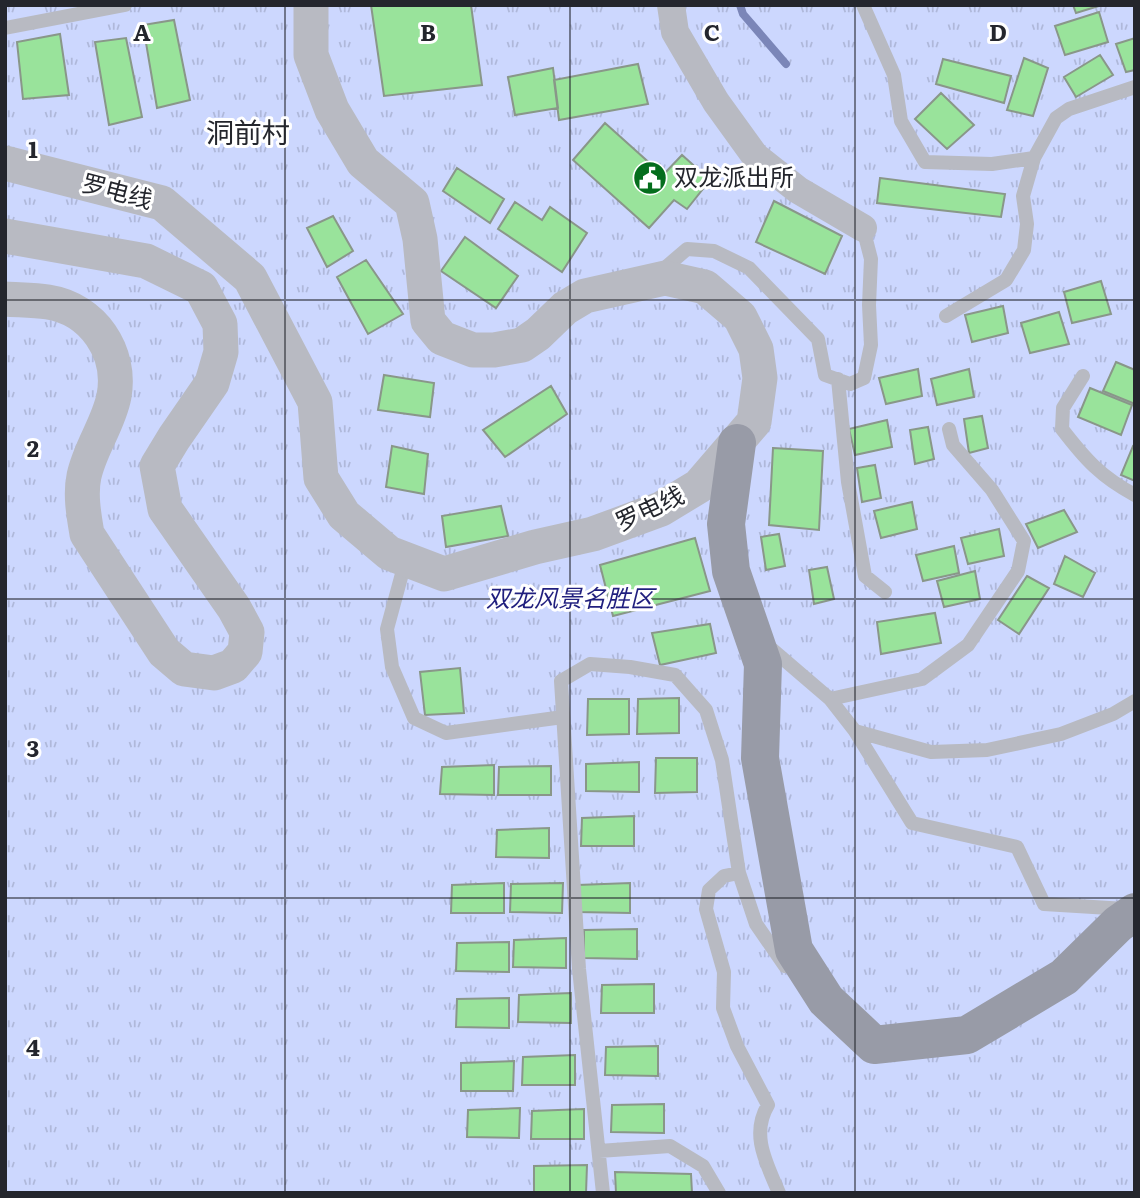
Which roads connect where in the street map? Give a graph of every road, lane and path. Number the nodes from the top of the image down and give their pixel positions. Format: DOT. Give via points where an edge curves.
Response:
graph roads {
  1 [pos="125,5"];
  2 [pos="312,5"];
  3 [pos="671,5"];
  4 [pos="863,5"];
  5 [pos="5,28"];
  6 [pos="1135,87"];
  7 [pos="1034,158"];
  8 [pos="5,163"];
  9 [pos="863,228"];
  10 [pos="5,236"];
  11 [pos="650,281"];
  12 [pos="5,299"];
  13 [pos="946,316"];
  14 [pos="1083,376"];
  15 [pos="838,380"];
  16 [pos="949,429"];
  17 [pos="737,443"];
  18 [pos="1135,495"];
  19 [pos="407,559"];
  20 [pos="885,592"];
  21 [pos="752,633"];
  22 [pos="830,699"];
  23 [pos="1135,701"];
  24 [pos="563,717"];
  25 [pos="855,731"];
  26 [pos="739,873"];
  27 [pos="1135,911"];
  28 [pos="826,1000"];
  29 [pos="598,1151"];
  30 [pos="603,1193"];
  31 [pos="719,1193"];
  32 [pos="779,1193"];
  1 -- 5 [label="lane"];
  2 -- 11 [label="street, 罗电线" via="311,55 332,110 363,162 412,203 428,321 442,338 473,351 522,345 585,296"];
  3 -- 9 [label="street" via="675,32 755,156 798,190"];
  4 -- 7 [label="lane" via="894,75 901,121 925,162 992,164"];
  6 -- 7 [label="lane" via="1069,108 1056,118"];
  7 -- 13 [label="lane" via="1023,196 1024,250 1006,280"];
  8 -- 19 [label="street, 罗电线" via="162,203 250,278 315,402 321,478 344,515 389,553"];
  9 -- 15 [label="lane" via="871,259 871,345 864,378 849,384"];
  10 -- 12 [label="street" via="146,261 201,288 214,312 220,324 221,352 212,383 157,466 165,509 247,632 245,652 233,666 214,673 184,668 164,652 87,534 84,476 114,396 115,364 101,331 75,312 50,302"];
  11 -- 15 [label="lane" via="687,249 714,251 749,268 818,339 825,374"];
  11 -- 17 [label="street, 罗电线" via="665,278 705,287 740,317 756,349 760,378 754,422"];
  14 -- 18 [label="lane" via="1063,408 1062,429 1108,480"];
  15 -- 20 [label="lane" via="848,482 865,576"];
  16 -- 22 [label="lane" via="953,445 992,490 1024,541 1017,571 968,645 922,679"];
  17 -- 19 [label="street, 罗电线" via="699,486 661,509 593,534 444,574"];
  17 -- 21 [label="main road" via="726,524 730,571"];
  19 -- 24 [label="lane" via="387,629 392,667 414,718 446,733"];
  21 -- 22 [label="lane"];
  21 -- 28 [label="main road" via="763,664 760,758 794,950"];
  22 -- 25 [label="lane"];
  23 -- 25 [label="lane" via="1062,734 987,750 931,752"];
  24 -- 26 [label="lane" via="561,681 590,664 674,675 706,710 722,760"];
  24 -- 29 [label="lane" via="579,969"];
  25 -- 27 [label="lane" via="912,822 1017,847 1044,905"];
  26 -- 28 [label="lane" via="756,924 789,971"];
  26 -- 32 [label="lane" via="724,876 709,890 706,909 724,972 723,1008 768,1105 758,1135"];
  27 -- 28 [label="main road" via="1064,977 967,1035 874,1045"];
  29 -- 30 [label="lane"];
  29 -- 31 [label="lane" via="670,1146 703,1166"];
}
